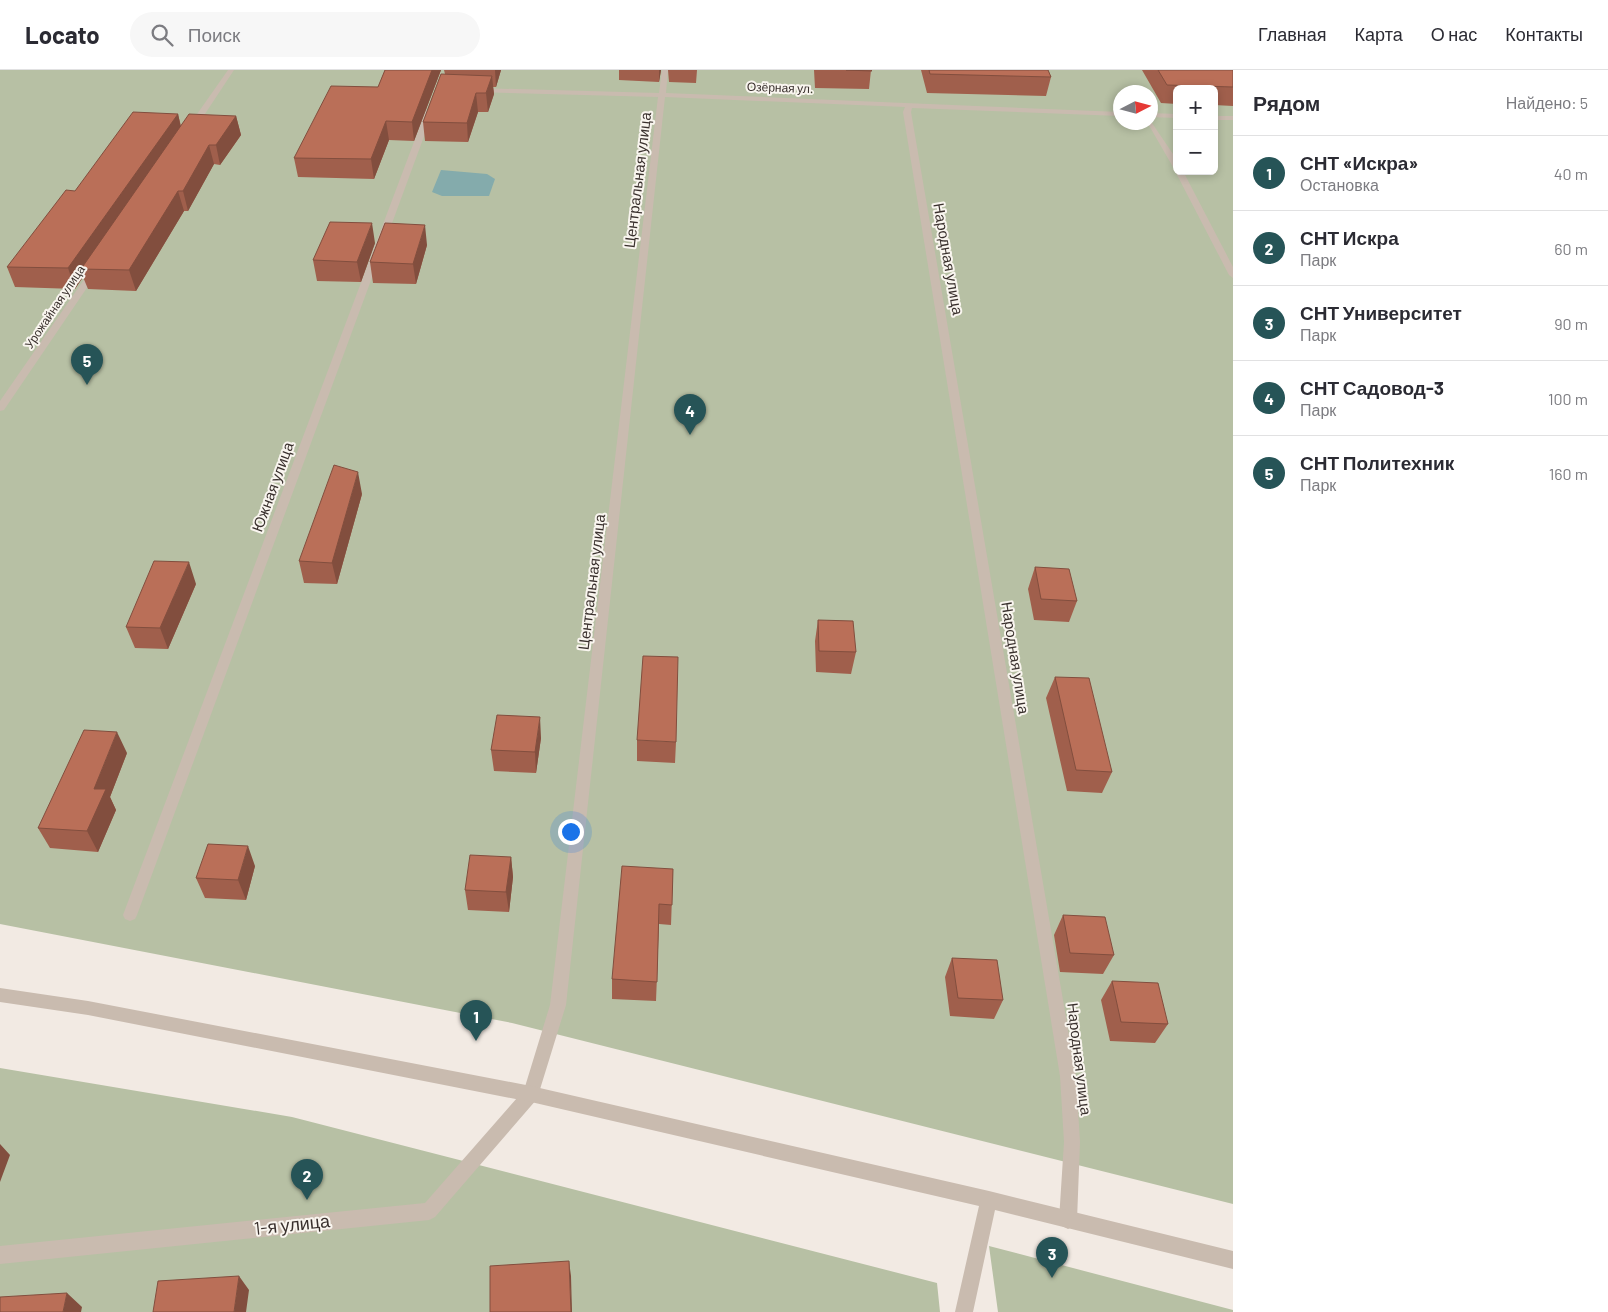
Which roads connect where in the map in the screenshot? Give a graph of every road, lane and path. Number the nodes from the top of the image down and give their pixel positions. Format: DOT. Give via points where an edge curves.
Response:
graph roads {
  1 [pos="231,70"];
  2 [pos="665,70"];
  3 [pos="467,90"];
  4 [pos="663,95"];
  5 [pos="434,98"];
  6 [pos="909,104"];
  7 [pos="1113,114"];
  8 [pos="1158,115"];
  9 [pos="1173,116"];
  10 [pos="1218,118"];
  11 [pos="1233,118"];
  12 [pos="1155,130"];
  13 [pos="186,136"];
  14 [pos="1173,160"];
  15 [pos="1181,175"];
  16 [pos="102,260"];
  17 [pos="1233,275"];
  18 [pos="0,408"];
  19 [pos="130,915"];
  20 [pos="0,995"];
  21 [pos="531,1094"];
  22 [pos="989,1200"];
  23 [pos="1068,1220"];
  24 [pos="0,1255"];
  25 [pos="1233,1260"];
  26 [pos="964,1312"];
  1 -- 13 [label="street"];
  2 -- 4 [label="street, Центральная улица"];
  3 -- 4 [label="street, Озёрная ул."];
  4 -- 6 [label="street, Озёрная ул."];
  4 -- 21 [label="street, Центральная улица" via="558,1005"];
  5 -- 19 [label="street, Южная улица"];
  6 -- 7 [label="street, Озёрная ул."];
  6 -- 23 [label="street, Народная улица" via="907,112 1068,1076 1072,1142"];
  8 -- 9 [label="street"];
  10 -- 11 [label="street"];
  12 -- 14 [label="street"];
  15 -- 17 [label="street"];
  16 -- 18 [label="street, Урожайная улица"];
  20 -- 21 [label="street" via="88,1008"];
  21 -- 22 [label="street"];
  21 -- 24 [label="street, 1-я улица" via="429,1212"];
  22 -- 23 [label="street"];
  22 -- 26 [label="street"];
  23 -- 25 [label="street"];
}
